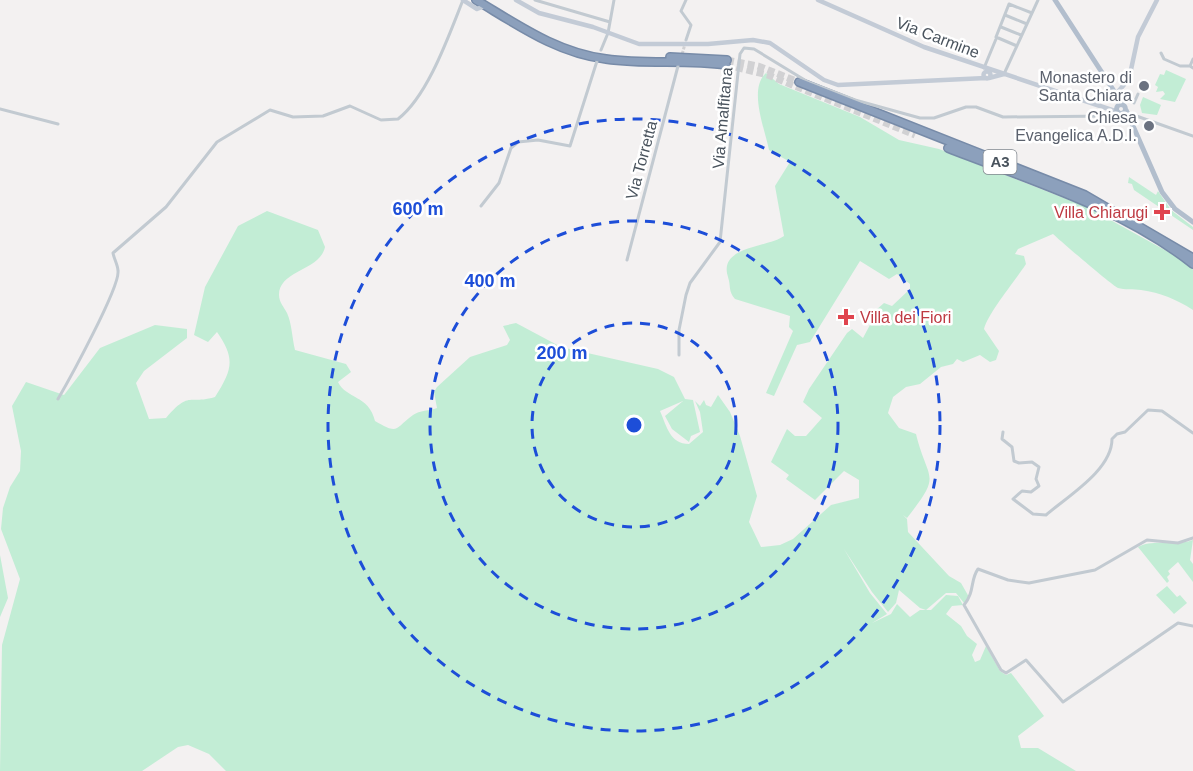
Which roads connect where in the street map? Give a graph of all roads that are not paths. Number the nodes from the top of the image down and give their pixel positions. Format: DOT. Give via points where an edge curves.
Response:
graph roads {
  1 [pos="463,0"];
  2 [pos="476,0"];
  3 [pos="516,0"];
  4 [pos="535,0"];
  5 [pos="615,0"];
  6 [pos="686,0"];
  7 [pos="818,0"];
  8 [pos="1032,0"];
  9 [pos="1055,0"];
  10 [pos="1157,0"];
  11 [pos="1038,1"];
  12 [pos="483,3"];
  13 [pos="1032,14"];
  14 [pos="1005,15"];
  15 [pos="610,22"];
  16 [pos="1027,24"];
  17 [pos="1000,27"];
  18 [pos="608,33"];
  19 [pos="1021,35"];
  20 [pos="996,38"];
  21 [pos="686,40"];
  22 [pos="1017,45"];
  23 [pos="601,51"];
  24 [pos="1161,53"];
  25 [pos="1193,59"];
  26 [pos="597,61"];
  27 [pos="678,66"];
  28 [pos="1191,67"];
  29 [pos="985,72"];
  30 [pos="1004,74"];
  31 [pos="799,82"];
  32 [pos="1138,94"];
  33 [pos="1117,97"];
  34 [pos="1134,104"];
  35 [pos="0,109"];
  36 [pos="1123,112"];
  37 [pos="58,124"];
  38 [pos="915,135"];
  39 [pos="1193,136"];
  40 [pos="481,206"];
  41 [pos="1193,222"];
  42 [pos="1193,258"];
  43 [pos="627,260"];
  44 [pos="1193,264"];
  45 [pos="679,354"];
  46 [pos="58,399"];
  47 [pos="1003,432"];
  48 [pos="1193,433"];
  49 [pos="1193,538"];
  50 [pos="1193,626"];
  1 -- 12 [label="street" via="477,9"];
  1 -- 46 [label="street" via="446,46 419,93 398,119 381,120 350,106 323,116 293,117 270,110 217,142 166,207 113,253 119,273 114,289"];
  2 -- 12 [label="highway" via="574,53 614,60 727,62 583,51"];
  3 -- 18 [label="street" via="539,13"];
  4 -- 15 [label="street"];
  5 -- 15 [label="street"];
  6 -- 21 [label="street" via="681,11 691,25"];
  7 -- 29 [label="street, Via Carmine"];
  8 -- 11 [label="street"];
  9 -- 33 [label="main road"];
  10 -- 33 [label="street" via="1138,37 1129,79"];
  11 -- 13 [label="street"];
  13 -- 14 [label="street" via="1008,4"];
  13 -- 16 [label="street"];
  14 -- 16 [label="street"];
  14 -- 17 [label="street"];
  15 -- 18 [label="street"];
  16 -- 19 [label="street"];
  17 -- 19 [label="street"];
  17 -- 20 [label="street"];
  18 -- 23 [label="street"];
  18 -- 29 [label="street" via="655,45 764,41 838,85 965,79"];
  19 -- 22 [label="street"];
  20 -- 22 [label="street"];
  20 -- 29 [label="street"];
  22 -- 30 [label="street"];
  24 -- 28 [label="street" via="1164,59"];
  25 -- 28 [label="street"];
  26 -- 40 [label="street" via="570,146 538,140 518,142 511,148 499,183"];
  27 -- 43 [label="street, Via Torretta"];
  29 -- 30 [label="street, Via Carmine"];
  30 -- 36 [label="street, Via Carmine"];
  31 -- 42 [label="highway, A3" via="1090,198"];
  32 -- 34 [label="street"];
  33 -- 36 [label="main road"];
  35 -- 37 [label="street"];
  36 -- 39 [label="street"];
  36 -- 41 [label="main road" via="1162,192 1175,209"];
  36 -- 45 [label="street, Via Amalfitana" via="1110,116 1003,117 966,107 934,118 921,118 808,82 754,49 744,48 720,242 690,284 679,330"];
  38 -- 44 [label="highway, A3" via="1076,196"];
  47 -- 48 [label="street" via="1002,439 1014,450 1014,460 1039,467 1039,486 1031,492 1022,491 1013,499 1033,514 1046,514 1101,467 1117,434 1125,432 1148,410 1162,411"];
  49 -- 50 [label="street" via="1178,543 1147,540 1095,570 1029,583 978,569 964,605 1001,670 1006,673 1026,660 1064,702 1178,623"];
}
